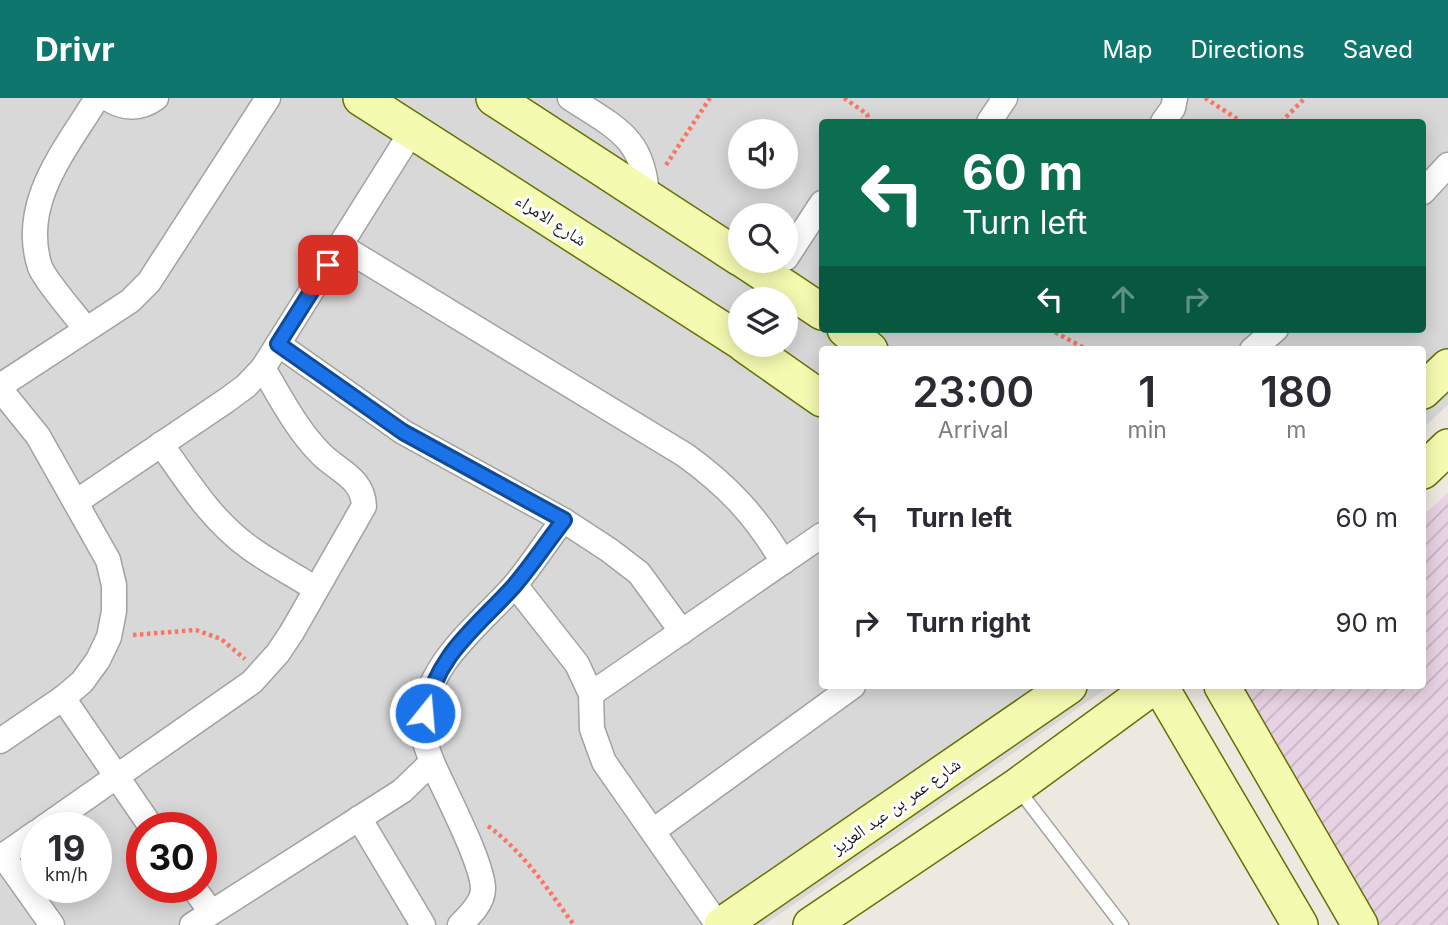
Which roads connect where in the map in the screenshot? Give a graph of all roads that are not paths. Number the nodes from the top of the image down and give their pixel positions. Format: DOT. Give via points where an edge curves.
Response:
graph roads {
  1 [pos="97,98"];
  2 [pos="107,98"];
  3 [pos="156,98"];
  4 [pos="268,98"];
  5 [pos="361,98"];
  6 [pos="494,98"];
  7 [pos="569,98"];
  8 [pos="1005,98"];
  9 [pos="1175,98"];
  10 [pos="991,119"];
  11 [pos="1165,119"];
  12 [pos="412,131"];
  13 [pos="1448,165"];
  14 [pos="647,188"];
  15 [pos="1426,189"];
  16 [pos="819,207"];
  17 [pos="798,232"];
  18 [pos="341,246"];
  19 [pos="728,249"];
  20 [pos="781,273"];
  21 [pos="819,309"];
  22 [pos="85,328"];
  23 [pos="728,333"];
  24 [pos="850,333"];
  25 [pos="1271,333"];
  26 [pos="278,344"];
  27 [pos="865,346"];
  28 [pos="1257,346"];
  29 [pos="762,357"];
  30 [pos="263,368"];
  31 [pos="1448,368"];
  32 [pos="0,387"];
  33 [pos="1426,388"];
  34 [pos="819,397"];
  35 [pos="161,444"];
  36 [pos="1448,447"];
  37 [pos="1426,468"];
  38 [pos="76,502"];
  39 [pos="564,520"];
  40 [pos="819,537"];
  41 [pos="783,562"];
  42 [pos="514,585"];
  43 [pos="316,589"];
  44 [pos="682,632"];
  45 [pos="849,689"];
  46 [pos="1065,689"];
  47 [pos="1150,689"];
  48 [pos="1162,689"];
  49 [pos="1224,689"];
  50 [pos="591,694"];
  51 [pos="63,698"];
  52 [pos="0,741"];
  53 [pos="432,762"];
  54 [pos="117,777"];
  55 [pos="1016,787"];
  56 [pos="66,812"];
  57 [pos="141,812"];
  58 [pos="359,818"];
  59 [pos="653,831"];
  60 [pos="21,843"];
  61 [pos="2,857"];
  62 [pos="201,919"];
  63 [pos="52,925"];
  64 [pos="423,925"];
  65 [pos="460,925"];
  66 [pos="720,925"];
  67 [pos="811,925"];
  68 [pos="1122,925"];
  69 [pos="1300,925"];
  70 [pos="1360,925"];
  1 -- 22 [label="street" via="44,186 36,213 41,269"];
  2 -- 3 [label="street" via="125,107"];
  4 -- 22 [label="street" via="149,282 130,301"];
  5 -- 12 [label="street, شارع الامراء"];
  6 -- 14 [label="street"];
  7 -- 14 [label="street" via="623,133 639,153"];
  8 -- 10 [label="street"];
  9 -- 11 [label="street"];
  12 -- 18 [label="street"];
  12 -- 23 [label="street, شارع الامراء"];
  13 -- 15 [label="street"];
  14 -- 19 [label="street"];
  16 -- 17 [label="street"];
  18 -- 26 [label="street"];
  18 -- 41 [label="street" via="715,476 764,530"];
  20 -- 21 [label="street"];
  22 -- 32 [label="street"];
  24 -- 27 [label="street"];
  25 -- 28 [label="street"];
  26 -- 30 [label="street"];
  26 -- 39 [label="street" via="403,432"];
  29 -- 34 [label="street"];
  30 -- 35 [label="street" via="246,386"];
  30 -- 43 [label="street" via="299,426 364,494 364,506"];
  31 -- 33 [label="street"];
  32 -- 38 [label="street" via="38,436"];
  35 -- 38 [label="street"];
  35 -- 43 [label="street" via="201,501 233,534"];
  36 -- 37 [label="street"];
  38 -- 51 [label="street" via="108,560 114,611 99,660"];
  39 -- 42 [label="street"];
  39 -- 44 [label="street" via="639,573"];
  40 -- 41 [label="street"];
  41 -- 44 [label="street"];
  42 -- 50 [label="street" via="577,664"];
  42 -- 53 [label="street" via="452,650 437,674 422,727"];
  43 -- 54 [label="street" via="261,673"];
  44 -- 50 [label="street"];
  45 -- 59 [label="street"];
  46 -- 66 [label="street, شارع عمر بن عبد العزيز"];
  47 -- 55 [label="street"];
  48 -- 69 [label="street"];
  49 -- 70 [label="street"];
  50 -- 59 [label="street" via="592,729 604,762"];
  51 -- 52 [label="street"];
  51 -- 54 [label="street"];
  53 -- 58 [label="street" via="402,791"];
  53 -- 65 [label="street" via="479,869 484,892"];
  54 -- 56 [label="street"];
  54 -- 57 [label="street"];
  55 -- 67 [label="street"];
  55 -- 68 [label="lane"];
  58 -- 62 [label="street"];
  58 -- 64 [label="street"];
  59 -- 66 [label="street"];
  60 -- 61 [label="street"];
  61 -- 63 [label="street"];
}
